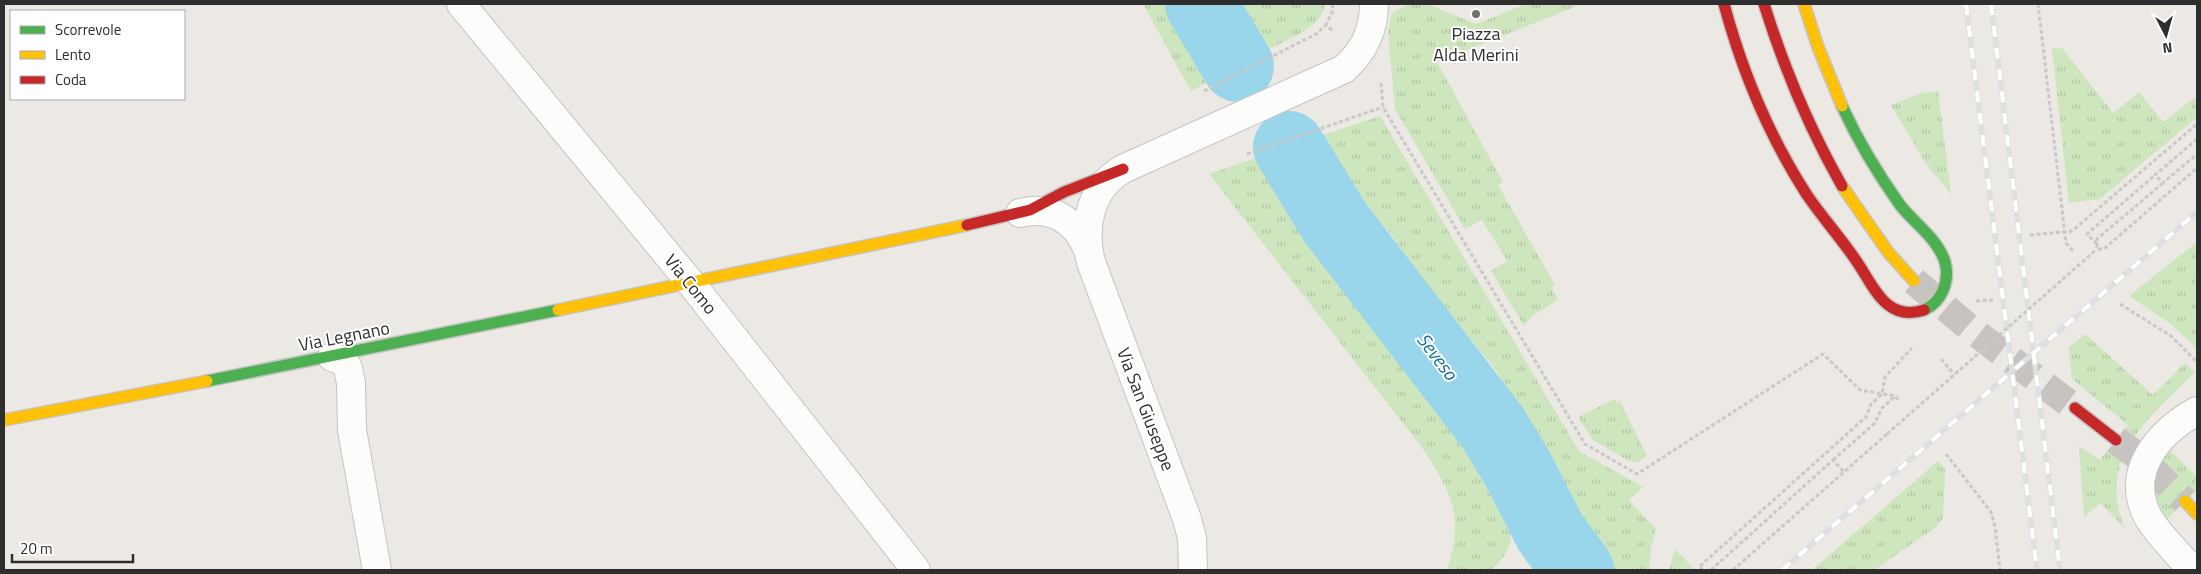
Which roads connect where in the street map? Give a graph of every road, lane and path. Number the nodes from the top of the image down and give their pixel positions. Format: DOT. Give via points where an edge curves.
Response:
graph roads {
  1 [pos="461,4"];
  2 [pos="1333,4"];
  3 [pos="1374,4"];
  4 [pos="1724,4"];
  5 [pos="1764,4"];
  6 [pos="1804,4"];
  7 [pos="2038,4"];
  8 [pos="1326,25"];
  9 [pos="1360,52"];
  10 [pos="1203,91"];
  11 [pos="1384,107"];
  12 [pos="2197,124"];
  13 [pos="2197,139"];
  14 [pos="2197,154"];
  15 [pos="1244,156"];
  16 [pos="1123,168"];
  17 [pos="2197,168"];
  18 [pos="2155,175"];
  19 [pos="2163,183"];
  20 [pos="1020,213"];
  21 [pos="2065,232"];
  22 [pos="2030,235"];
  23 [pos="2097,244"];
  24 [pos="2097,249"];
  25 [pos="1088,250"];
  26 [pos="2074,251"];
  27 [pos="1914,281"];
  28 [pos="690,282"];
  29 [pos="2120,304"];
  30 [pos="332,357"];
  31 [pos="1941,359"];
  32 [pos="2197,362"];
  33 [pos="1954,374"];
  34 [pos="1882,394"];
  35 [pos="1894,396"];
  36 [pos="1899,401"];
  37 [pos="2075,408"];
  38 [pos="2197,412"];
  39 [pos="4,420"];
  40 [pos="2116,440"];
  41 [pos="1946,454"];
  42 [pos="1833,460"];
  43 [pos="1844,472"];
  44 [pos="2185,501"];
  45 [pos="2197,514"];
  46 [pos="377,570"];
  47 [pos="916,570"];
  48 [pos="1193,570"];
  49 [pos="1702,570"];
  50 [pos="1711,570"];
  51 [pos="1733,570"];
  52 [pos="2000,570"];
  53 [pos="2192,570"];
  1 -- 28 [label="street, Via Como"];
  2 -- 8 [label="path"];
  3 -- 9 [label="street" via="1373,25"];
  4 -- 6 [label="street" via="1758,103 1806,193 1884,304 1898,312 1926,310 1935,304 1943,291 1944,258 1893,195 1855,132 1827,70"];
  5 -- 27 [label="street" via="1794,90 1830,165 1870,230"];
  7 -- 21 [label="path"];
  8 -- 9 [label="path"];
  8 -- 10 [label="path" via="1316,34"];
  9 -- 11 [label="path" via="1380,68"];
  9 -- 16 [label="street" via="1335,74"];
  11 -- 15 [label="path"];
  11 -- 34 [label="path" via="1585,444 1637,474 1823,354 1860,390"];
  12 -- 21 [label="path" via="2072,231"];
  13 -- 18 [label="path"];
  14 -- 19 [label="path"];
  16 -- 20 [label="street, Via San Giuseppe"];
  16 -- 25 [label="street, Via San Giuseppe" via="1108,179 1097,195 1087,223"];
  17 -- 24 [label="path" via="2104,249"];
  18 -- 19 [label="path"];
  18 -- 23 [label="path" via="2088,234"];
  19 -- 23 [label="path" via="2097,239"];
  20 -- 25 [label="street, Via San Giuseppe" via="1044,211 1059,215 1078,231"];
  20 -- 28 [label="street, Via San Giuseppe"];
  21 -- 22 [label="path"];
  21 -- 26 [label="path" via="2066,243"];
  23 -- 24 [label="path"];
  24 -- 33 [label="path, bridge"];
  25 -- 48 [label="street, Via San Giuseppe" via="1187,519 1192,538"];
  28 -- 30 [label="street, Via Legnano"];
  28 -- 47 [label="street, Via Como"];
  29 -- 32 [label="path" via="2171,336"];
  30 -- 39 [label="street, Via Legnano"];
  30 -- 46 [label="street" via="343,361 350,376 352,430"];
  31 -- 33 [label="path"];
  33 -- 43 [label="path, bridge"];
  34 -- 35 [label="path"];
  34 -- 49 [label="path" via="1866,417 1699,566"];
  35 -- 36 [label="path"];
  35 -- 42 [label="path" via="1882,408 1875,423"];
  37 -- 40 [label="street"];
  38 -- 53 [label="street" via="2160,439 2147,458 2141,483 2144,506 2151,522"];
  41 -- 52 [label="path" via="1991,512"];
  42 -- 43 [label="path"];
  42 -- 50 [label="path"];
  43 -- 51 [label="path"];
  44 -- 45 [label="street"];
}
